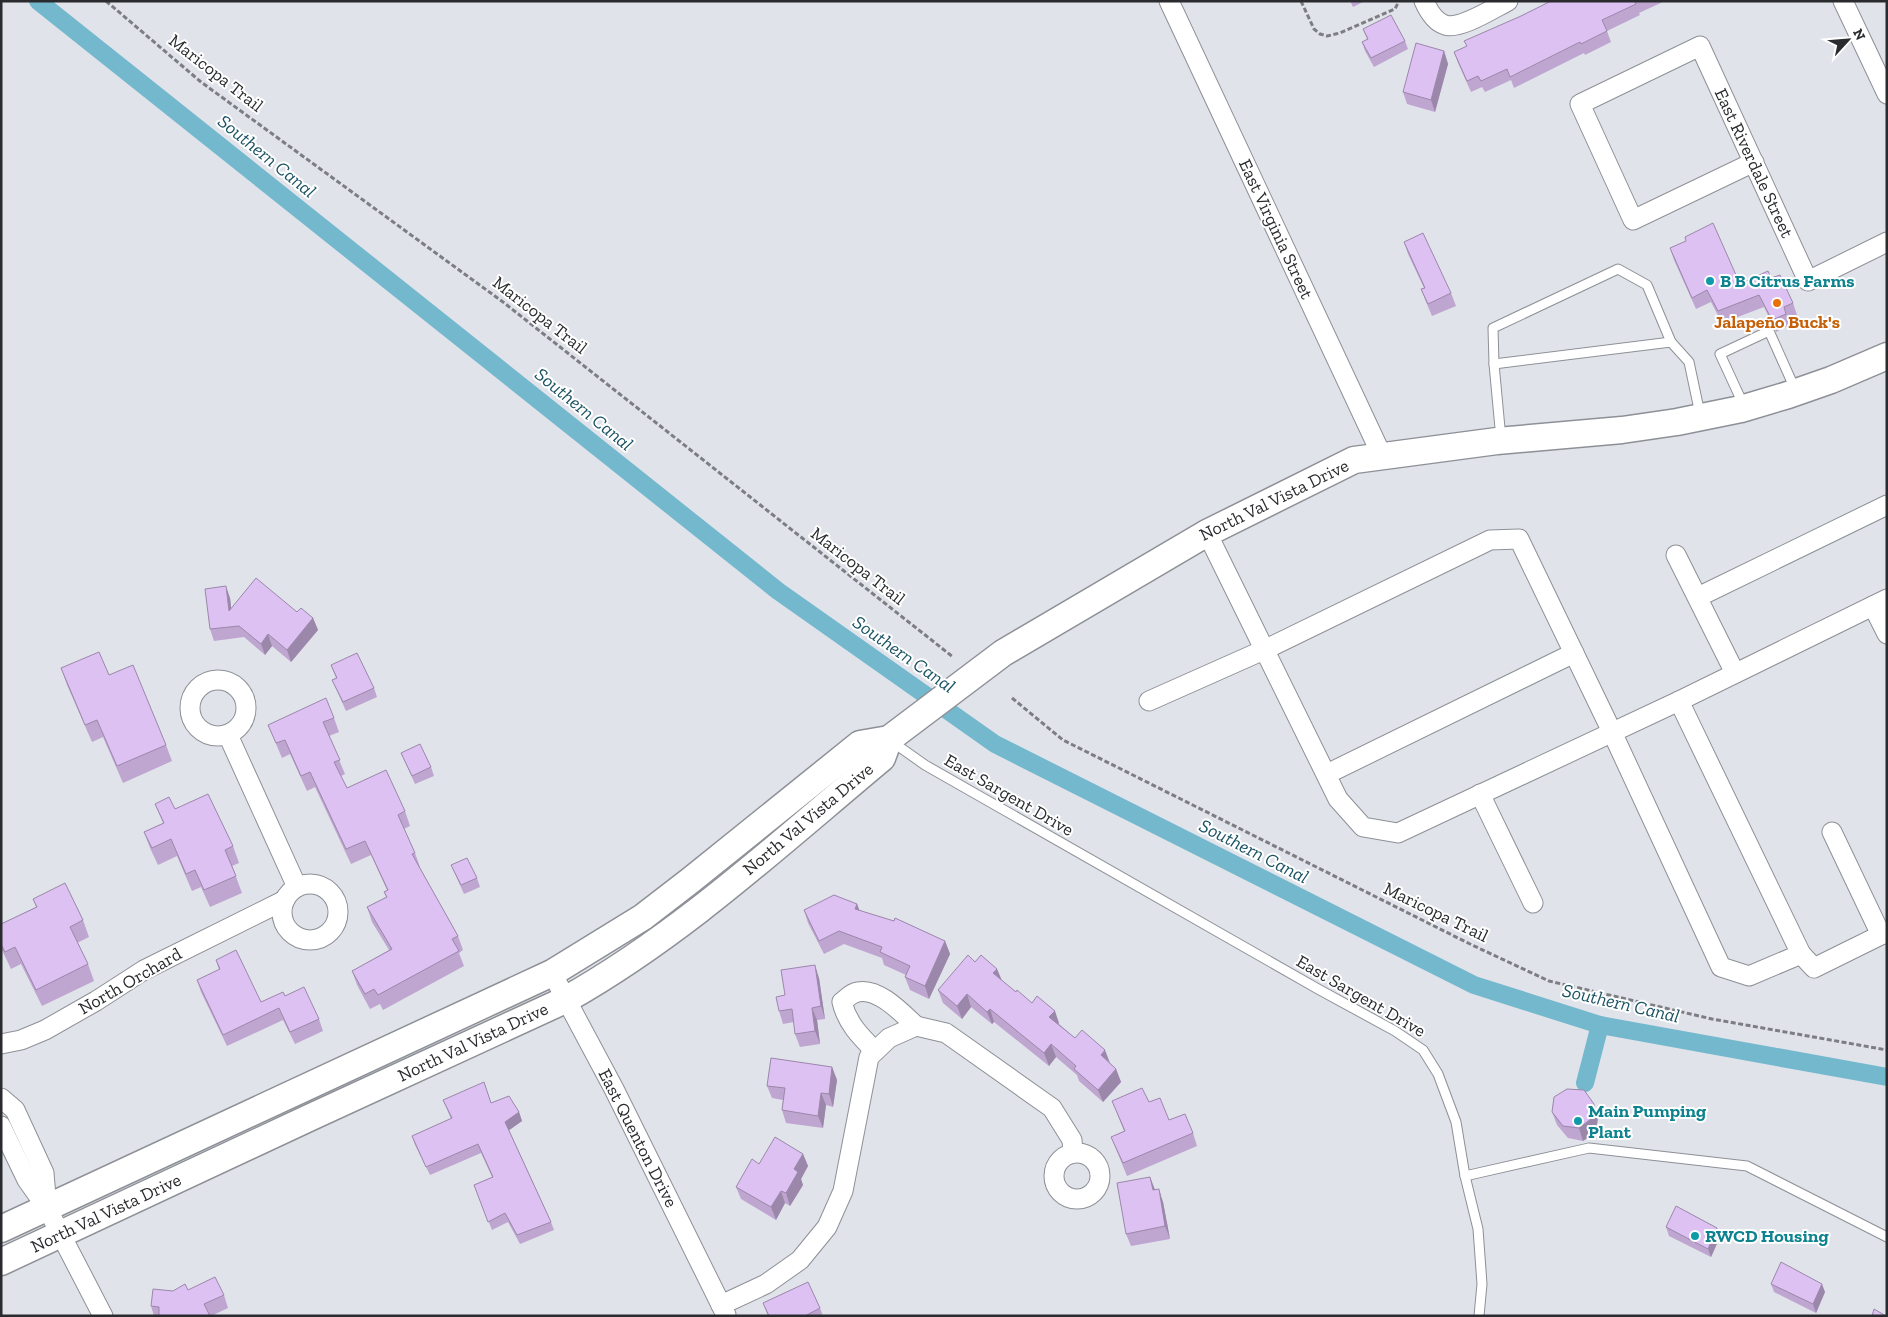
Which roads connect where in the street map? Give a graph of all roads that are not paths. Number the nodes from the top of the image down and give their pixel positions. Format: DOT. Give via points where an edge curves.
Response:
graph roads {
  1 [pos="1169,1"];
  2 [pos="1424,1"];
  3 [pos="1508,1"];
  4 [pos="1843,1"];
  5 [pos="1887,94"];
  6 [pos="1754,162"];
  7 [pos="1885,246"];
  8 [pos="1672,342"];
  9 [pos="1887,356"];
  10 [pos="1494,364"];
  11 [pos="1796,392"];
  12 [pos="1744,408"];
  13 [pos="1701,417"];
  14 [pos="1502,441"];
  15 [pos="1383,458"];
  16 [pos="1887,505"];
  17 [pos="1207,533"];
  18 [pos="1676,555"];
  19 [pos="1698,598"];
  20 [pos="1880,602"];
  21 [pos="1887,634"];
  22 [pos="1266,649"];
  23 [pos="1574,653"];
  24 [pos="1735,673"];
  25 [pos="1149,701"];
  26 [pos="1679,701"];
  27 [pos="1612,732"];
  28 [pos="228,735"];
  29 [pos="889,739"];
  30 [pos="1326,774"];
  31 [pos="1480,794"];
  32 [pos="1832,832"];
  33 [pos="1533,903"];
  34 [pos="1884,933"];
  35 [pos="1801,954"];
  36 [pos="552,973"];
  37 [pos="565,1000"];
  38 [pos="916,1026"];
  39 [pos="1,1044"];
  40 [pos="875,1051"];
  41 [pos="1,1098"];
  42 [pos="1,1126"];
  43 [pos="1074,1153"];
  44 [pos="1466,1176"];
  45 [pos="46,1208"];
  46 [pos="1,1229"];
  47 [pos="61,1234"];
  48 [pos="1887,1237"];
  49 [pos="1,1262"];
  50 [pos="724,1310"];
  51 [pos="103,1316"];
  52 [pos="1479,1316"];
  1 -- 15 [label="street, East Virginia Street"];
  2 -- 3 [label="street" via="1435,18 1444,25 1455,26"];
  4 -- 5 [label="street"];
  6 -- 6 [label="street, East Riverdale Street" via="1700,46 1580,104 1633,220"];
  6 -- 7 [label="street, East Riverdale Street" via="1808,281"];
  8 -- 10 [label="lane"];
  8 -- 10 [label="lane" via="1647,285 1618,269 1493,328"];
  8 -- 13 [label="lane" via="1689,362"];
  9 -- 11 [label="main road, North Val Vista Drive"];
  10 -- 14 [label="lane"];
  11 -- 12 [label="main road, North Val Vista Drive"];
  11 -- 12 [label="lane" via="1769,331 1720,354"];
  12 -- 13 [label="main road, North Val Vista Drive"];
  13 -- 14 [label="main road, North Val Vista Drive" via="1622,430"];
  14 -- 15 [label="main road, North Val Vista Drive"];
  15 -- 17 [label="main road, North Val Vista Drive" via="1354,460"];
  16 -- 19 [label="street"];
  17 -- 22 [label="street"];
  17 -- 29 [label="main road, North Val Vista Drive" via="1003,653"];
  18 -- 19 [label="street"];
  19 -- 24 [label="street"];
  20 -- 21 [label="street"];
  20 -- 24 [label="street"];
  22 -- 23 [label="street" via="1490,540 1518,539"];
  22 -- 25 [label="street"];
  22 -- 30 [label="street"];
  23 -- 27 [label="street"];
  23 -- 30 [label="street"];
  24 -- 26 [label="street"];
  26 -- 27 [label="street"];
  26 -- 35 [label="street"];
  27 -- 31 [label="street"];
  27 -- 35 [label="street" via="1721,967 1750,976"];
  28 -- 39 [label="street, North Orchard" via="291,894 144,970 45,1030"];
  29 -- 36 [label="main road, North Val Vista Drive" via="860,744 643,916"];
  29 -- 37 [label="main road, North Val Vista Drive" via="882,758 705,905 600,980"];
  29 -- 44 [label="lane, East Sargent Drive" via="925,765 1395,1031 1422,1050 1438,1074 1456,1122"];
  30 -- 31 [label="street" via="1338,799 1363,827 1398,834"];
  31 -- 33 [label="street"];
  32 -- 34 [label="street"];
  34 -- 35 [label="street" via="1814,968"];
  36 -- 37 [label="street, East Quenton Drive"];
  36 -- 45 [label="main road, North Val Vista Drive"];
  37 -- 47 [label="main road, North Val Vista Drive"];
  37 -- 50 [label="street, East Quenton Drive" via="614,1089"];
  38 -- 40 [label="street, East Quenton Drive" via="889,1038"];
  38 -- 40 [label="street" via="894,1004 870,993 859,991 850,995 842,1002 845,1014 854,1030"];
  38 -- 43 [label="street" via="946,1033 1052,1108 1072,1140"];
  40 -- 50 [label="street, East Quenton Drive" via="869,1057 843,1191 827,1227 800,1260"];
  41 -- 45 [label="street" via="15,1110 44,1173"];
  42 -- 45 [label="street" via="26,1180"];
  44 -- 48 [label="lane" via="1589,1148 1747,1166"];
  44 -- 52 [label="lane, East Sargent Drive" via="1478,1229 1482,1284"];
  45 -- 46 [label="main road, North Val Vista Drive"];
  45 -- 47 [label="street"];
  47 -- 49 [label="main road, North Val Vista Drive"];
  47 -- 51 [label="street"];
}
